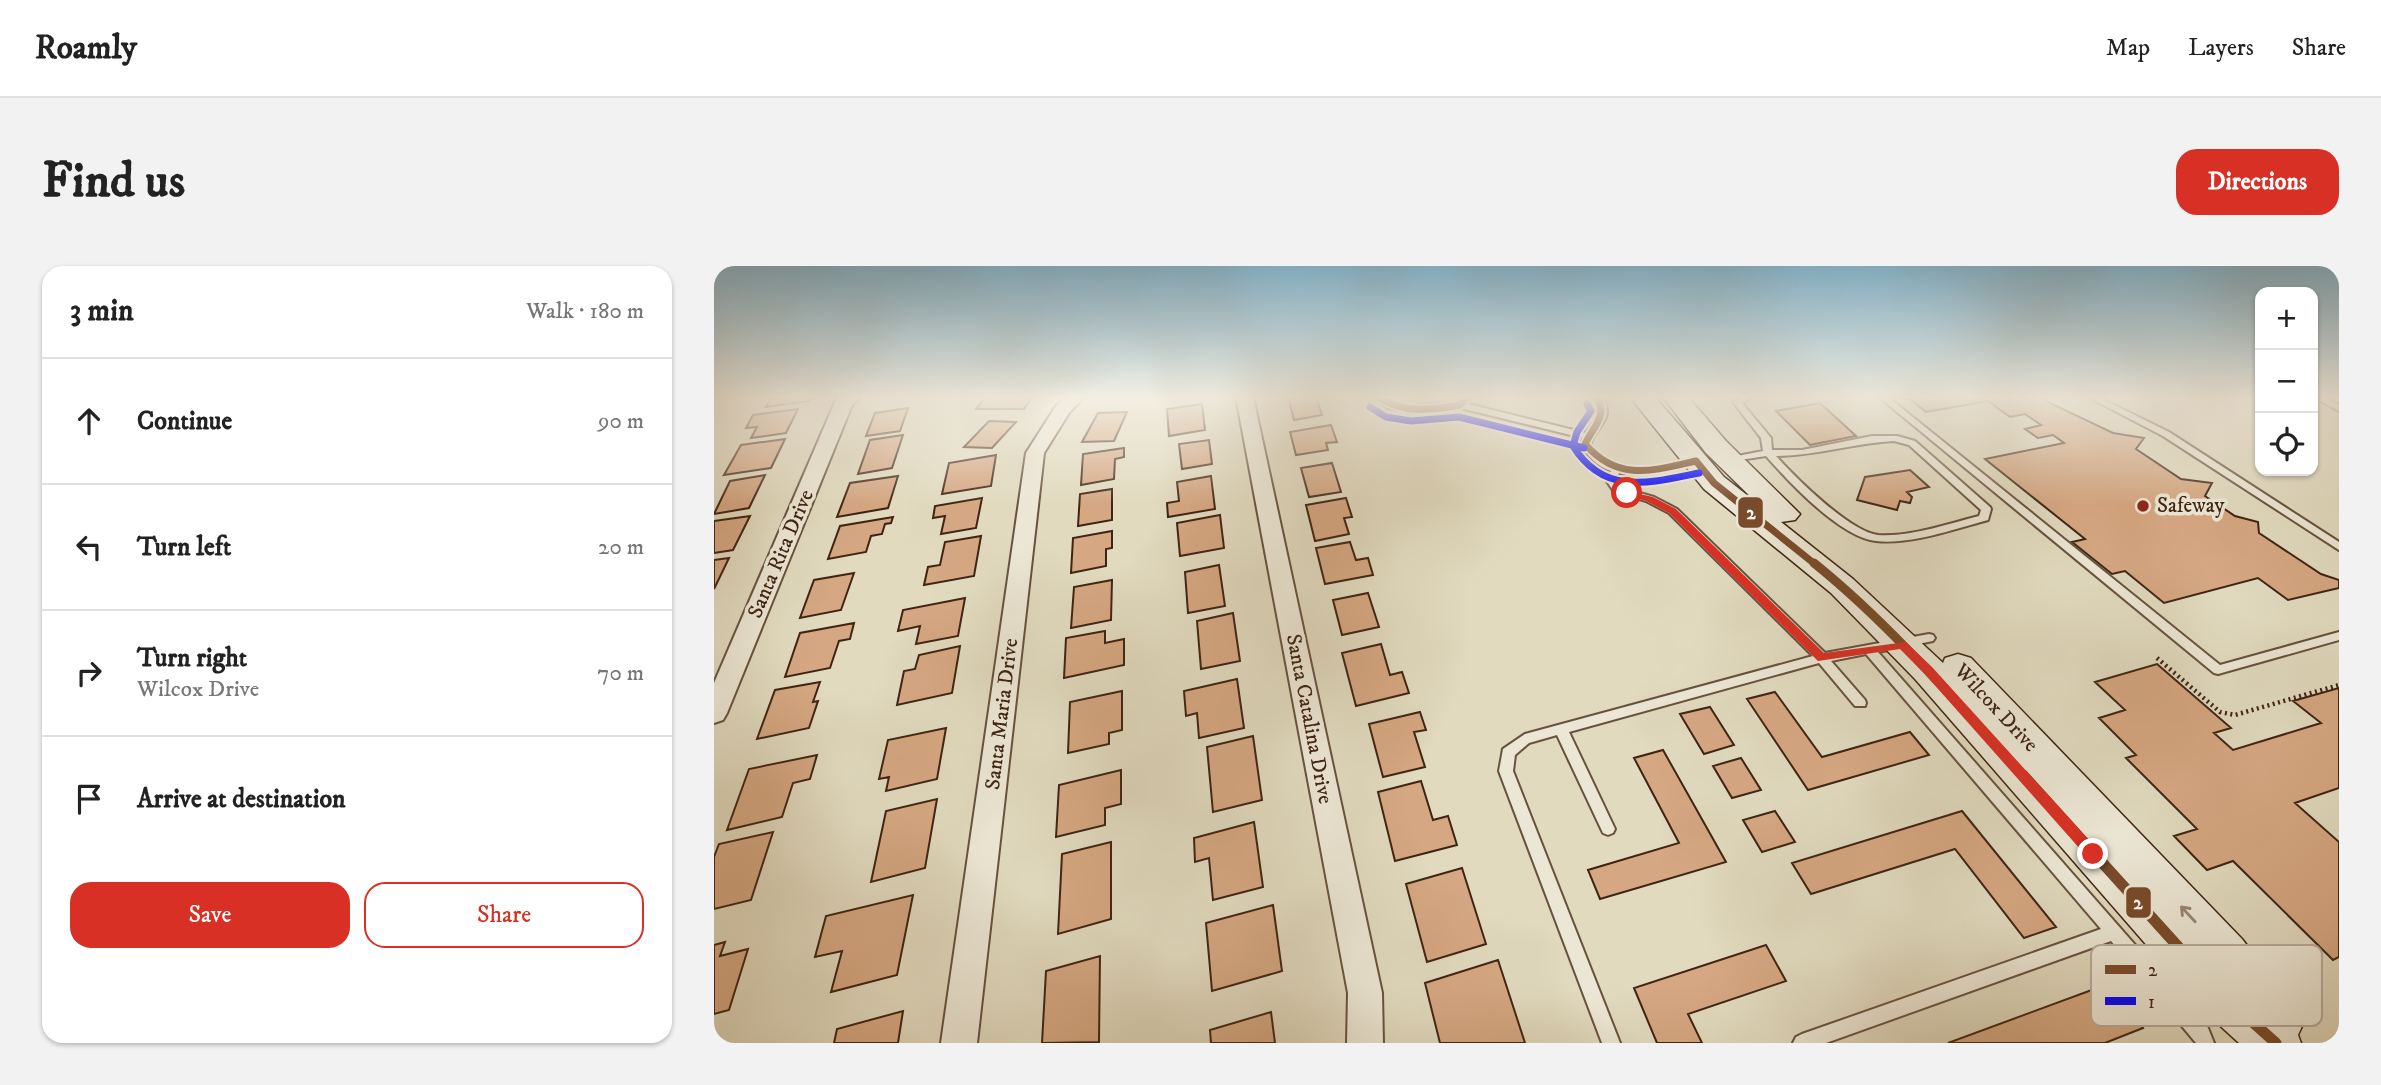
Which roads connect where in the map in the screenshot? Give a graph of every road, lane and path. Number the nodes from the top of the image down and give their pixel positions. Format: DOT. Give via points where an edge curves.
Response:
graph roads {
  1 [pos="831,433"];
  2 [pos="1048,433"];
  3 [pos="1251,433"];
  4 [pos="1576,433"];
  5 [pos="1590,433"];
  6 [pos="1682,433"];
  7 [pos="1697,433"];
  8 [pos="1762,433"];
  9 [pos="1927,433"];
  10 [pos="2165,433"];
  11 [pos="1587,436"];
  12 [pos="1768,453"];
  13 [pos="1713,461"];
  14 [pos="1616,470"];
  15 [pos="2339,547"];
  16 [pos="2339,636"];
  17 [pos="1901,644"];
  18 [pos="1822,658"];
  19 [pos="2157,658"];
  20 [pos="2339,685"];
  21 [pos="1860,703"];
  22 [pos="714,713"];
  23 [pos="1561,729"];
  24 [pos="1608,829"];
  25 [pos="2114,932"];
  26 [pos="2125,945"];
  27 [pos="2177,945"];
  28 [pos="2216,945"];
  29 [pos="2195,1026"];
  30 [pos="2257,1026"];
  31 [pos="2280,1026"];
  32 [pos="959,1043"];
  33 [pos="1365,1043"];
  34 [pos="1611,1043"];
  35 [pos="1802,1043"];
  36 [pos="2205,1043"];
  37 [pos="2276,1043"];
  38 [pos="2293,1043"];
  1 -- 22 [label="street, Santa Rita Drive"];
  2 -- 32 [label="street, Santa Maria Drive" via="1035,453"];
  3 -- 33 [label="street, Santa Catalina Drive" via="1365,993"];
  4 -- 11 [label="lane"];
  5 -- 11 [label="lane"];
  6 -- 13 [label="street, Wilcox Drive"];
  7 -- 13 [label="street, Wilcox Drive"];
  8 -- 12 [label="lane"];
  9 -- 16 [label="lane" via="2218,670"];
  10 -- 15 [label="lane"];
  11 -- 14 [label="lane" via="1585,444 1595,461"];
  12 -- 12 [label="lane" via="1831,512 1868,537 1911,535 1984,518 1986,509 1912,443 1872,439 1801,453"];
  12 -- 13 [label="lane"];
  13 -- 14 [label="lane" via="1644,471"];
  13 -- 17 [label="street, Wilcox Drive" via="1714,482 1842,586"];
  14 -- 18 [label="lane" via="1611,480 1618,490 1673,511"];
  17 -- 18 [label="lane"];
  17 -- 25 [label="lane"];
  17 -- 27 [label="street, Wilcox Drive"];
  28 -- 17 [label="street, Wilcox Drive, one-way"];
  18 -- 21 [label="lane"];
  18 -- 23 [label="lane"];
  19 -- 20 [label="path" via="2220,712 2235,715"];
  23 -- 24 [label="lane"];
  23 -- 34 [label="lane" via="1525,739 1508,753 1506,771"];
  25 -- 26 [label="lane"];
  25 -- 35 [label="lane"];
  29 -- 36 [label="lane"];
  30 -- 37 [label="street, Wilcox Drive"];
  38 -- 31 [label="street, Wilcox Drive, one-way"];
}
